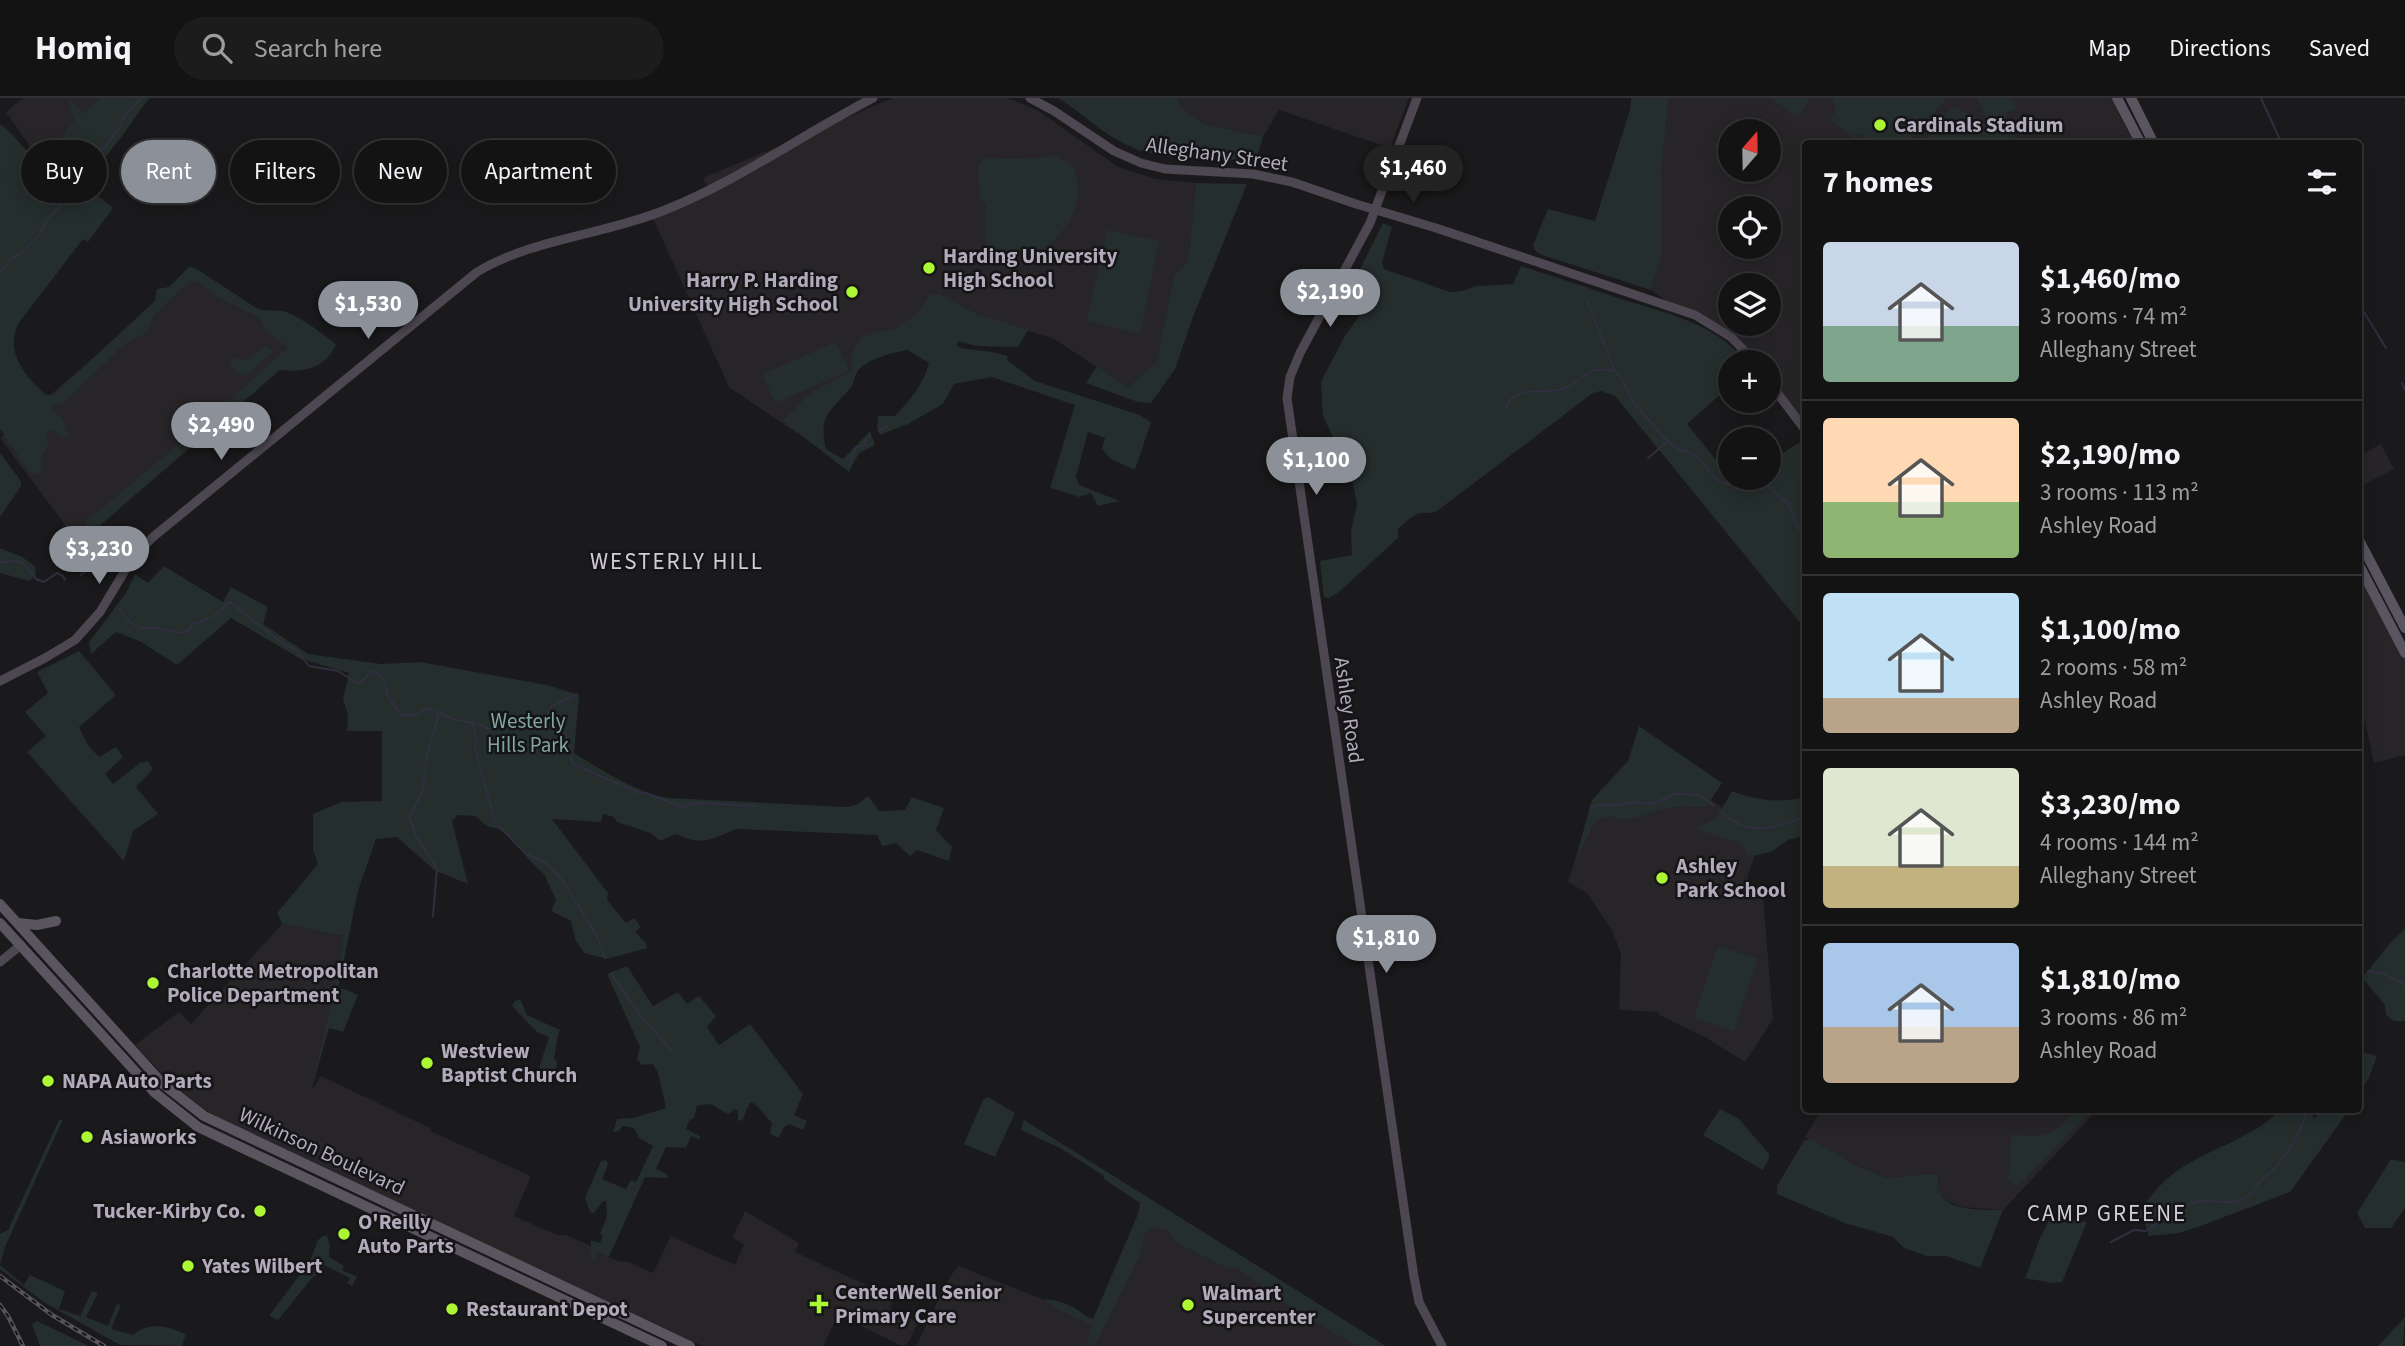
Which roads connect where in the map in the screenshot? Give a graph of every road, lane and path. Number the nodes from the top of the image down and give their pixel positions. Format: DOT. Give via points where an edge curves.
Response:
graph roads {
  1 [pos="873,98"];
  2 [pos="1030,98"];
  3 [pos="1417,98"];
  4 [pos="2117,98"];
  5 [pos="2131,98"];
  6 [pos="2139,140"];
  7 [pos="2152,140"];
  8 [pos="1376,209"];
  9 [pos="1743,350"];
  10 [pos="1781,398"];
  11 [pos="1802,426"];
  12 [pos="2362,547"];
  13 [pos="2362,571"];
  14 [pos="2405,628"];
  15 [pos="2405,653"];
  16 [pos="0,681"];
  17 [pos="0,904"];
  18 [pos="56,921"];
  19 [pos="0,923"];
  20 [pos="17,923"];
  21 [pos="21,945"];
  22 [pos="0,962"];
  23 [pos="662,1346"];
  24 [pos="690,1346"];
  25 [pos="1442,1346"];
  1 -- 16 [label="street" via="685,202 623,225 517,252 477,272 153,537 75,640"];
  2 -- 8 [label="street, Alleghany Street" via="1140,163 1272,177"];
  3 -- 8 [label="street, Ashley Road"];
  4 -- 6 [label="main road"];
  5 -- 7 [label="main road"];
  8 -- 9 [label="street, Alleghany Street" via="1695,316"];
  8 -- 25 [label="street, Ashley Road" via="1300,354 1287,398 1416,1286 1425,1317"];
  10 -- 11 [label="street"];
  12 -- 14 [label="main road"];
  13 -- 15 [label="main road"];
  17 -- 20 [label="main road, Wilkinson Boulevard"];
  18 -- 20 [label="main road"];
  19 -- 21 [label="main road, Wilkinson Boulevard"];
  20 -- 24 [label="main road, Wilkinson Boulevard" via="163,1084 204,1116"];
  21 -- 22 [label="street"];
  21 -- 23 [label="main road, Wilkinson Boulevard" via="154,1092 198,1127"];
}
